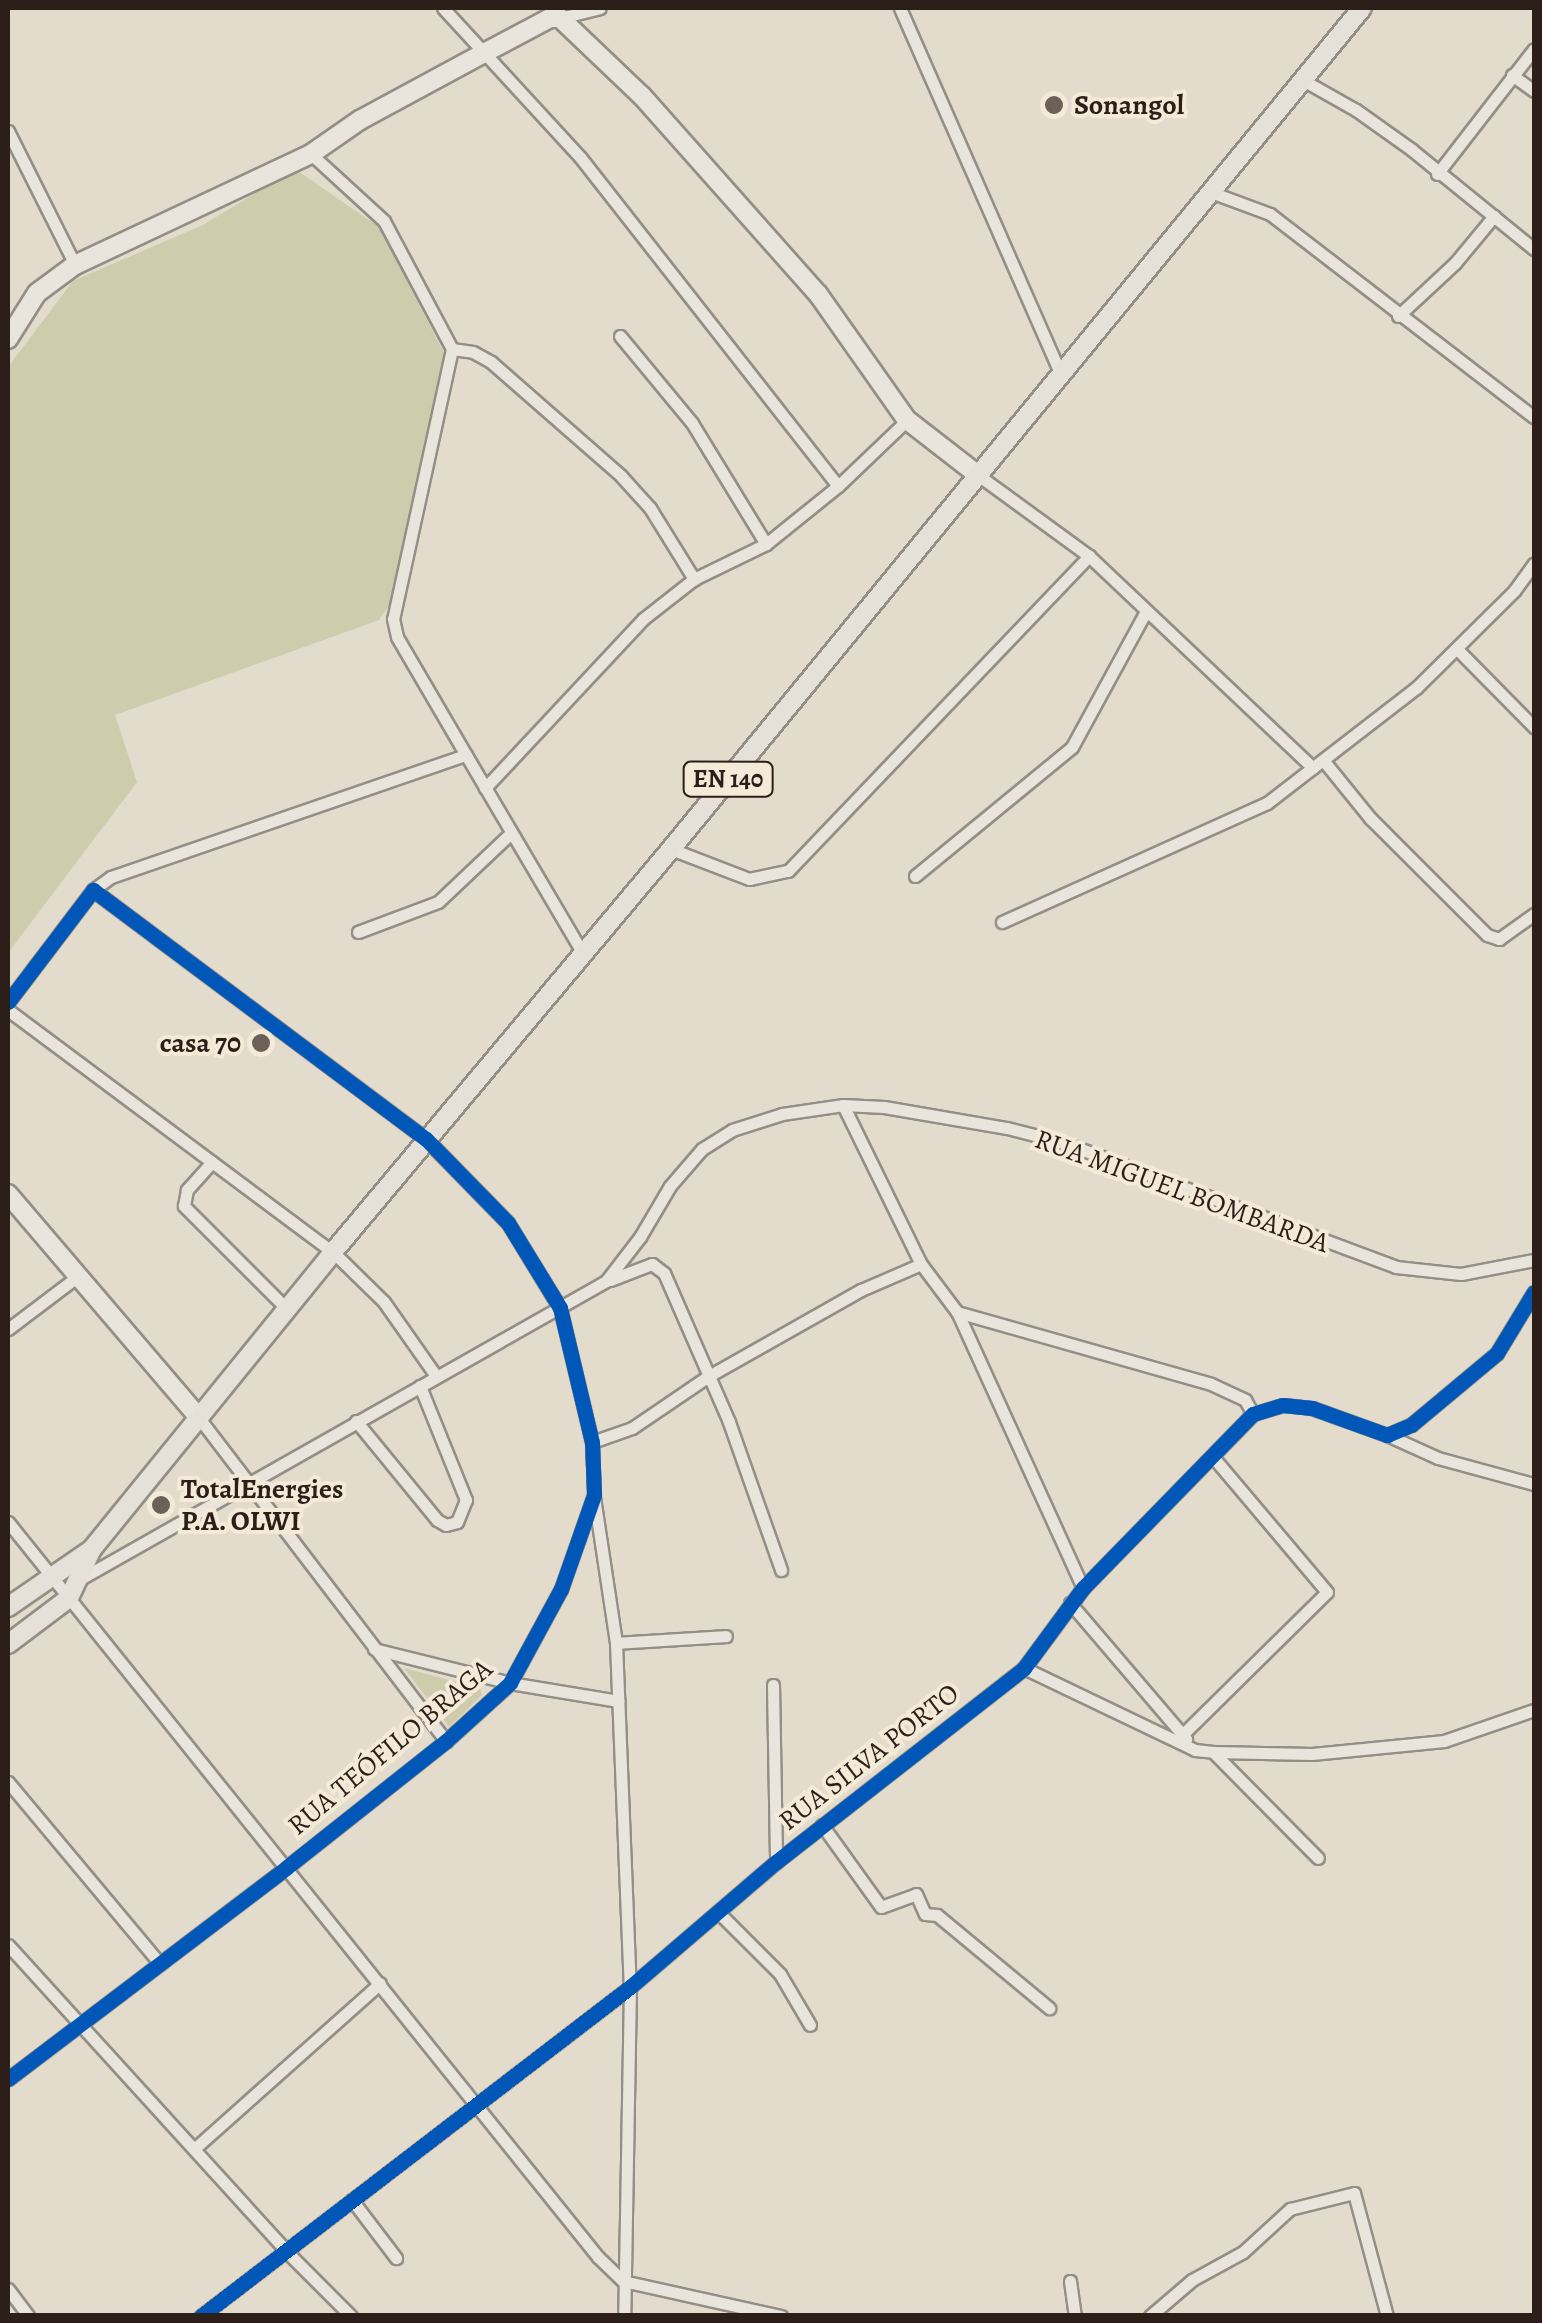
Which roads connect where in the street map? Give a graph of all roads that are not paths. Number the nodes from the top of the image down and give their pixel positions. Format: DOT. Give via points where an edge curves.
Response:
graph roads {
  1 [pos="444,8"];
  2 [pos="600,8"];
  3 [pos="900,8"];
  4 [pos="1362,8"];
  5 [pos="560,18"];
  6 [pos="1534,49"];
  7 [pos="486,52"];
  8 [pos="1512,75"];
  9 [pos="1301,79"];
  10 [pos="1534,91"];
  11 [pos="8,131"];
  12 [pos="310,154"];
  13 [pos="1437,174"];
  14 [pos="1208,191"];
  15 [pos="1494,216"];
  16 [pos="1534,249"];
  17 [pos="75,265"];
  18 [pos="1398,316"];
  19 [pos="620,336"];
  20 [pos="8,339"];
  21 [pos="452,349"];
  22 [pos="1060,372"];
  23 [pos="1534,416"];
  24 [pos="907,420"];
  25 [pos="978,475"];
  26 [pos="838,486"];
  27 [pos="766,544"];
  28 [pos="1089,556"];
  29 [pos="1534,564"];
  30 [pos="694,580"];
  31 [pos="1146,611"];
  32 [pos="1457,650"];
  33 [pos="1534,727"];
  34 [pos="466,755"];
  35 [pos="1318,764"];
  36 [pos="485,788"];
  37 [pos="511,833"];
  38 [pos="670,849"];
  39 [pos="914,876"];
  40 [pos="93,890"];
  41 [pos="1534,914"];
  42 [pos="1002,922"];
  43 [pos="358,932"];
  44 [pos="583,954"];
  45 [pos="8,1002"];
  46 [pos="8,1010"];
  47 [pos="842,1105"];
  48 [pos="426,1139"];
  49 [pos="212,1162"];
  50 [pos="8,1194"];
  51 [pos="332,1252"];
  52 [pos="1534,1260"];
  53 [pos="921,1264"];
  54 [pos="78,1276"];
  55 [pos="606,1282"];
  56 [pos="1534,1292"];
  57 [pos="560,1308"];
  58 [pos="288,1310"];
  59 [pos="957,1312"];
  60 [pos="8,1329"];
  61 [pos="436,1376"];
  62 [pos="707,1377"];
  63 [pos="420,1386"];
  64 [pos="1253,1414"];
  65 [pos="199,1418"];
  66 [pos="356,1420"];
  67 [pos="1387,1435"];
  68 [pos="592,1442"];
  69 [pos="1213,1457"];
  70 [pos="244,1482"];
  71 [pos="1534,1484"];
  72 [pos="594,1495"];
  73 [pos="8,1522"];
  74 [pos="92,1548"];
  75 [pos="781,1570"];
  76 [pos="50,1574"];
  77 [pos="82,1578"];
  78 [pos="1083,1588"];
  79 [pos="69,1598"];
  80 [pos="1070,1604"];
  81 [pos="8,1607"];
  82 [pos="726,1636"];
  83 [pos="616,1643"];
  84 [pos="8,1644"];
  85 [pos="372,1649"];
  86 [pos="1024,1668"];
  87 [pos="510,1683"];
  88 [pos="773,1685"];
  89 [pos="618,1702"];
  90 [pos="1534,1710"];
  91 [pos="1182,1734"];
  92 [pos="446,1741"];
  93 [pos="1195,1750"];
  94 [pos="1213,1752"];
  95 [pos="8,1782"];
  96 [pos="822,1825"];
  97 [pos="1318,1858"];
  98 [pos="776,1862"];
  99 [pos="286,1868"];
  100 [pos="718,1912"];
  101 [pos="8,1945"];
  102 [pos="160,1964"];
  103 [pos="380,1983"];
  104 [pos="630,1987"];
  105 [pos="1049,2008"];
  106 [pos="76,2024"];
  107 [pos="810,2025"];
  108 [pos="8,2079"];
  109 [pos="478,2103"];
  110 [pos="194,2148"];
  111 [pos="352,2200"];
  112 [pos="286,2251"];
  113 [pos="396,2258"];
  114 [pos="623,2281"];
  115 [pos="1070,2281"];
  116 [pos="8,2289"];
  117 [pos="28,2316"];
  118 [pos="201,2316"];
  119 [pos="351,2316"];
  120 [pos="624,2316"];
  121 [pos="781,2316"];
  122 [pos="1075,2316"];
  123 [pos="1150,2316"];
  124 [pos="1386,2316"];
  1 -- 7 [label="street"];
  2 -- 5 [label="street"];
  3 -- 22 [label="street"];
  4 -- 9 [label="main road, EN 140"];
  5 -- 7 [label="street"];
  5 -- 24 [label="street" via="642,96 806,279"];
  6 -- 8 [label="street"];
  7 -- 12 [label="street"];
  7 -- 26 [label="street" via="580,157"];
  8 -- 10 [label="street"];
  8 -- 13 [label="street"];
  9 -- 13 [label="street" via="1356,110"];
  9 -- 14 [label="main road, EN 140"];
  11 -- 17 [label="street"];
  12 -- 17 [label="street"];
  12 -- 21 [label="street" via="384,221"];
  13 -- 15 [label="street"];
  14 -- 18 [label="street" via="1270,214"];
  14 -- 22 [label="main road, EN 140"];
  15 -- 16 [label="street"];
  15 -- 18 [label="street"];
  17 -- 20 [label="street" via="37,293"];
  18 -- 23 [label="street"];
  19 -- 27 [label="street" via="692,423"];
  21 -- 30 [label="street" via="491,362 621,476 672,539"];
  21 -- 34 [label="street" via="393,618"];
  22 -- 25 [label="main road, EN 140"];
  24 -- 25 [label="street"];
  24 -- 26 [label="street"];
  25 -- 28 [label="street"];
  25 -- 38 [label="main road, EN 140"];
  26 -- 27 [label="street"];
  27 -- 30 [label="street"];
  28 -- 31 [label="street"];
  28 -- 38 [label="street" via="788,872 750,879"];
  29 -- 32 [label="street"];
  30 -- 36 [label="street" via="644,619"];
  31 -- 35 [label="street"];
  31 -- 39 [label="street" via="1072,747"];
  32 -- 33 [label="street"];
  32 -- 35 [label="street"];
  34 -- 36 [label="street"];
  34 -- 40 [label="street" via="111,878"];
  35 -- 41 [label="street" via="1487,935 1499,939"];
  35 -- 42 [label="street" via="1249,813"];
  36 -- 37 [label="street"];
  37 -- 43 [label="street" via="438,902"];
  37 -- 44 [label="street"];
  38 -- 44 [label="main road, EN 140"];
  40 -- 45 [label="street"];
  40 -- 48 [label="street, RUA TEÓFILO BRAGA"];
  44 -- 48 [label="main road, EN 140"];
  46 -- 49 [label="street"];
  47 -- 52 [label="street, RUA MIGUEL BOMBARDA" via="936,1114 1062,1142 1396,1268 1461,1274"];
  47 -- 53 [label="street"];
  47 -- 55 [label="street, RUA MIGUEL BOMBARDA" via="763,1118 716,1138 686,1165"];
  48 -- 51 [label="main road, EN 140"];
  48 -- 57 [label="street, RUA TEÓFILO BRAGA" via="508,1223"];
  49 -- 51 [label="street"];
  49 -- 58 [label="street" via="186,1190 184,1206"];
  50 -- 54 [label="street"];
  51 -- 58 [label="main road, EN 140"];
  51 -- 61 [label="street" via="384,1302"];
  53 -- 59 [label="street"];
  53 -- 62 [label="street"];
  54 -- 60 [label="street"];
  54 -- 65 [label="street"];
  55 -- 57 [label="street, RUA MIGUEL BOMBARDA"];
  55 -- 62 [label="street" via="643,1266 661,1268"];
  56 -- 67 [label="street" via="1508,1339 1468,1382"];
  57 -- 61 [label="street, RUA MIGUEL BOMBARDA"];
  57 -- 68 [label="street, RUA TEÓFILO BRAGA"];
  58 -- 65 [label="main road, EN 140"];
  59 -- 64 [label="street" via="1211,1384 1245,1400"];
  59 -- 78 [label="street"];
  61 -- 63 [label="street, RUA MIGUEL BOMBARDA"];
  62 -- 68 [label="street" via="632,1428"];
  62 -- 75 [label="street" via="730,1422"];
  63 -- 66 [label="street, RUA MIGUEL BOMBARDA"];
  63 -- 66 [label="street" via="466,1500 456,1522 446,1526 437,1520"];
  64 -- 67 [label="street" via="1283,1405 1312,1408"];
  64 -- 69 [label="street, RUA SILVA PORTO"];
  65 -- 70 [label="street"];
  65 -- 74 [label="main road, EN 140"];
  66 -- 70 [label="street, RUA MIGUEL BOMBARDA"];
  67 -- 71 [label="street" via="1438,1458"];
  68 -- 72 [label="street, RUA TEÓFILO BRAGA"];
  69 -- 78 [label="street, RUA SILVA PORTO"];
  69 -- 91 [label="street" via="1327,1592"];
  70 -- 77 [label="street, RUA MIGUEL BOMBARDA"];
  70 -- 85 [label="street"];
  72 -- 83 [label="street"];
  72 -- 87 [label="street, RUA TEÓFILO BRAGA" via="561,1589"];
  73 -- 76 [label="street"];
  74 -- 76 [label="main road, EN 140"];
  74 -- 77 [label="main road, EN 140"];
  76 -- 79 [label="street"];
  76 -- 81 [label="main road, EN 140"];
  77 -- 79 [label="main road, EN 140"];
  78 -- 80 [label="street, RUA SILVA PORTO"];
  79 -- 84 [label="main road, EN 140"];
  79 -- 99 [label="street"];
  80 -- 86 [label="street, RUA SILVA PORTO"];
  80 -- 91 [label="street"];
  82 -- 83 [label="street"];
  83 -- 89 [label="street"];
  85 -- 87 [label="street"];
  85 -- 92 [label="street"];
  86 -- 93 [label="street"];
  86 -- 96 [label="street, RUA SILVA PORTO"];
  87 -- 89 [label="street"];
  87 -- 92 [label="street, RUA TEÓFILO BRAGA"];
  88 -- 98 [label="street"];
  89 -- 104 [label="street"];
  90 -- 94 [label="street" via="1444,1741 1312,1754"];
  91 -- 93 [label="street"];
  92 -- 99 [label="street, RUA TEÓFILO BRAGA"];
  93 -- 94 [label="street"];
  94 -- 97 [label="street"];
  95 -- 102 [label="street"];
  96 -- 98 [label="street, RUA SILVA PORTO"];
  96 -- 105 [label="street" via="881,1907 916,1894 925,1914 937,1915"];
  98 -- 100 [label="street, RUA SILVA PORTO"];
  99 -- 102 [label="street, RUA TEÓFILO BRAGA"];
  99 -- 103 [label="street"];
  100 -- 104 [label="street, RUA SILVA PORTO"];
  100 -- 107 [label="street" via="780,1974"];
  101 -- 106 [label="street"];
  102 -- 106 [label="street, RUA TEÓFILO BRAGA"];
  103 -- 109 [label="street"];
  103 -- 110 [label="street"];
  104 -- 109 [label="street, RUA SILVA PORTO"];
  104 -- 114 [label="street"];
  106 -- 108 [label="street, RUA TEÓFILO BRAGA"];
  106 -- 110 [label="street"];
  109 -- 111 [label="street, RUA SILVA PORTO"];
  109 -- 114 [label="street"];
  110 -- 112 [label="street"];
  111 -- 112 [label="street, RUA SILVA PORTO"];
  111 -- 113 [label="street"];
  112 -- 118 [label="street, RUA SILVA PORTO"];
  112 -- 119 [label="street"];
  114 -- 120 [label="street"];
  114 -- 121 [label="street"];
  115 -- 122 [label="street"];
  116 -- 117 [label="street"];
  123 -- 124 [label="street" via="1192,2280 1242,2252 1290,2208 1354,2193"];
}
